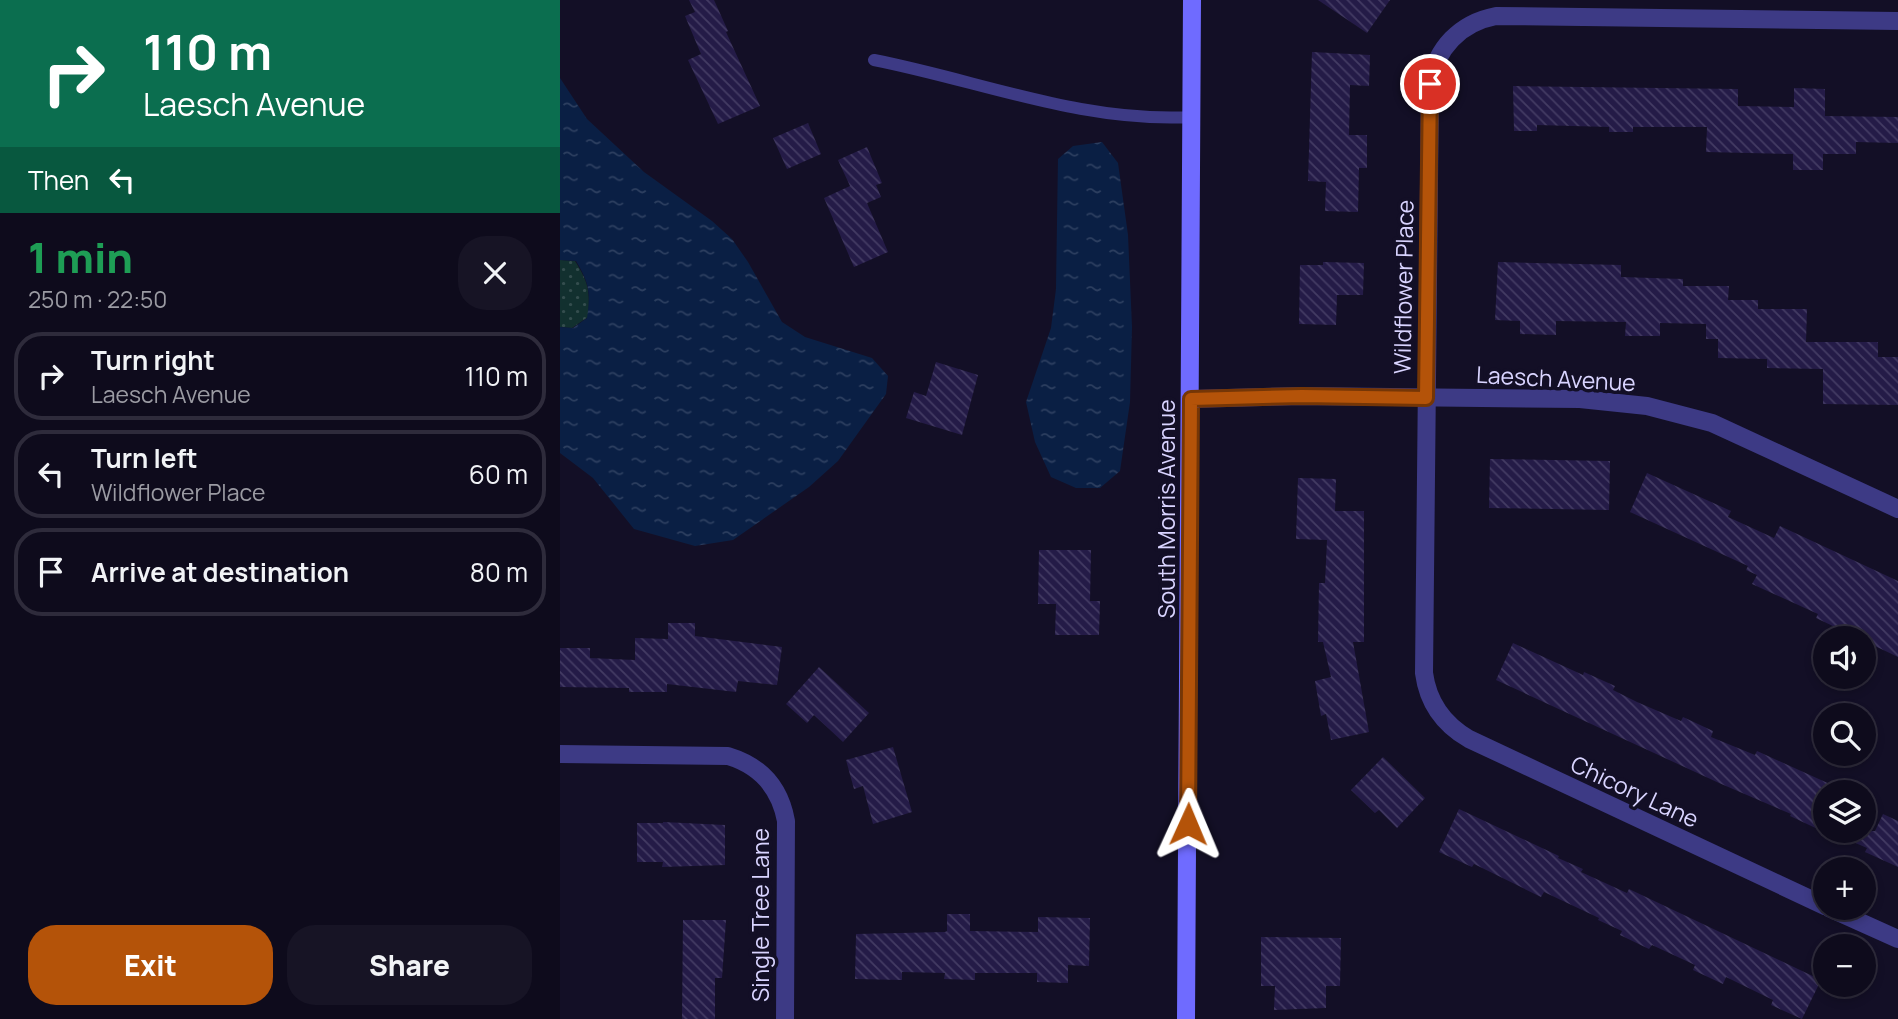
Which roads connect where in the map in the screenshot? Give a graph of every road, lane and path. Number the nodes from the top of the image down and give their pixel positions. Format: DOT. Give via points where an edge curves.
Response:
graph roads {
  1 [pos="1192,0"];
  2 [pos="1898,21"];
  3 [pos="874,60"];
  4 [pos="1192,117"];
  5 [pos="1426,398"];
  6 [pos="1191,399"];
  7 [pos="1898,509"];
  8 [pos="1434,706"];
  9 [pos="560,754"];
  10 [pos="1813,900"];
  11 [pos="1856,920"];
  12 [pos="1898,939"];
  13 [pos="785,1019"];
  14 [pos="1186,1019"];
  1 -- 4 [label="street, South Morris Avenue"];
  2 -- 5 [label="street, Wildflower Place" via="1496,16 1468,25 1438,56 1430,84"];
  3 -- 4 [label="lane" via="1044,103 1155,119"];
  4 -- 6 [label="street, South Morris Avenue"];
  5 -- 6 [label="street, Laesch Avenue"];
  5 -- 7 [label="street, Laesch Avenue" via="1614,401 1680,414 1712,423"];
  5 -- 8 [label="street, Wildflower Place" via="1424,673"];
  6 -- 14 [label="street, South Morris Avenue"];
  8 -- 10 [label="street, Chicory Lane" via="1446,723 1469,740"];
  9 -- 13 [label="street, Single Tree Lane" via="728,757 764,775 779,796 786,821"];
  11 -- 12 [label="street, Chicory Lane"];
}
